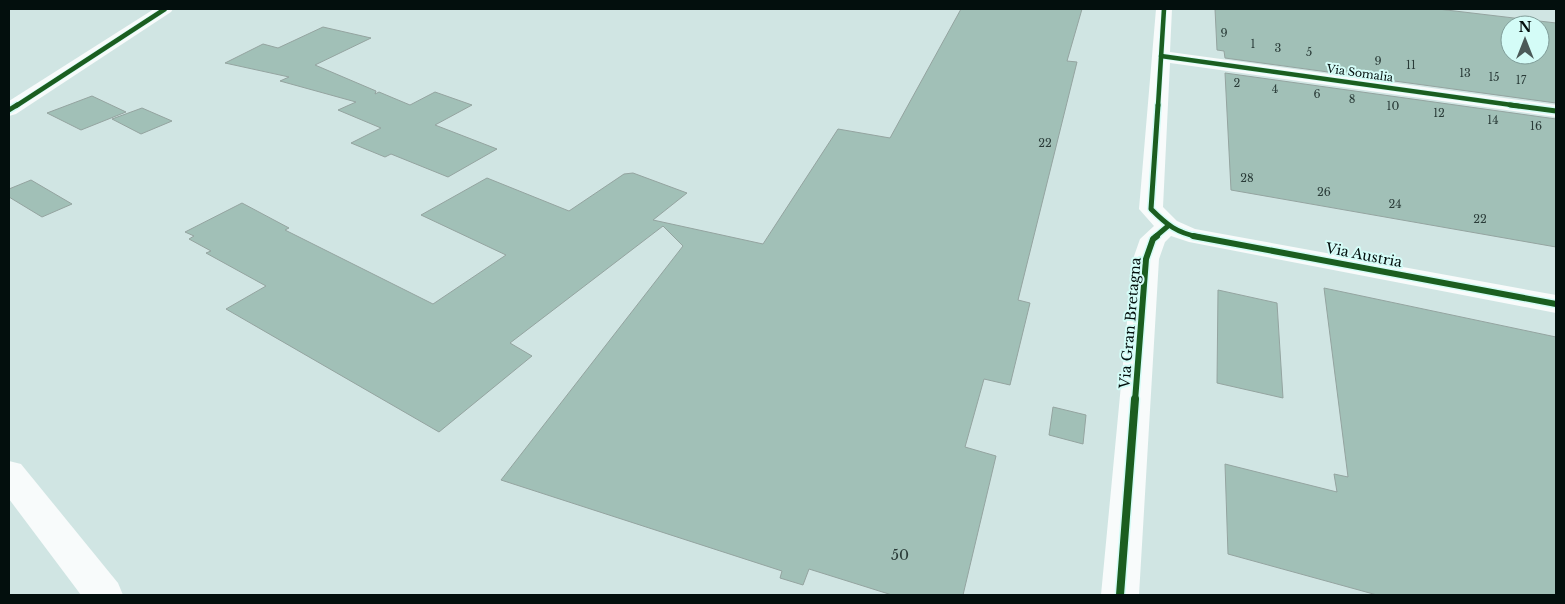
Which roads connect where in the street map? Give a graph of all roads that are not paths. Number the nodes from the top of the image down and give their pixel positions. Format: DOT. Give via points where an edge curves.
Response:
graph roads {
  1 [pos="165,9"];
  2 [pos="1164,9"];
  3 [pos="1161,56"];
  4 [pos="9,110"];
  5 [pos="1556,111"];
  6 [pos="1168,226"];
  7 [pos="1556,304"];
  8 [pos="9,474"];
  9 [pos="104,595"];
  10 [pos="1120,595"];
  1 -- 4 [label="main road"];
  2 -- 3 [label="main road"];
  3 -- 5 [label="main road, Via Somalia"];
  3 -- 6 [label="main road" via="1150,209"];
  6 -- 7 [label="main road, Via Austria" via="1189,234"];
  6 -- 10 [label="main road, Via Gran Bretagna" via="1153,239 1146,259"];
  8 -- 9 [label="main road"];
}
